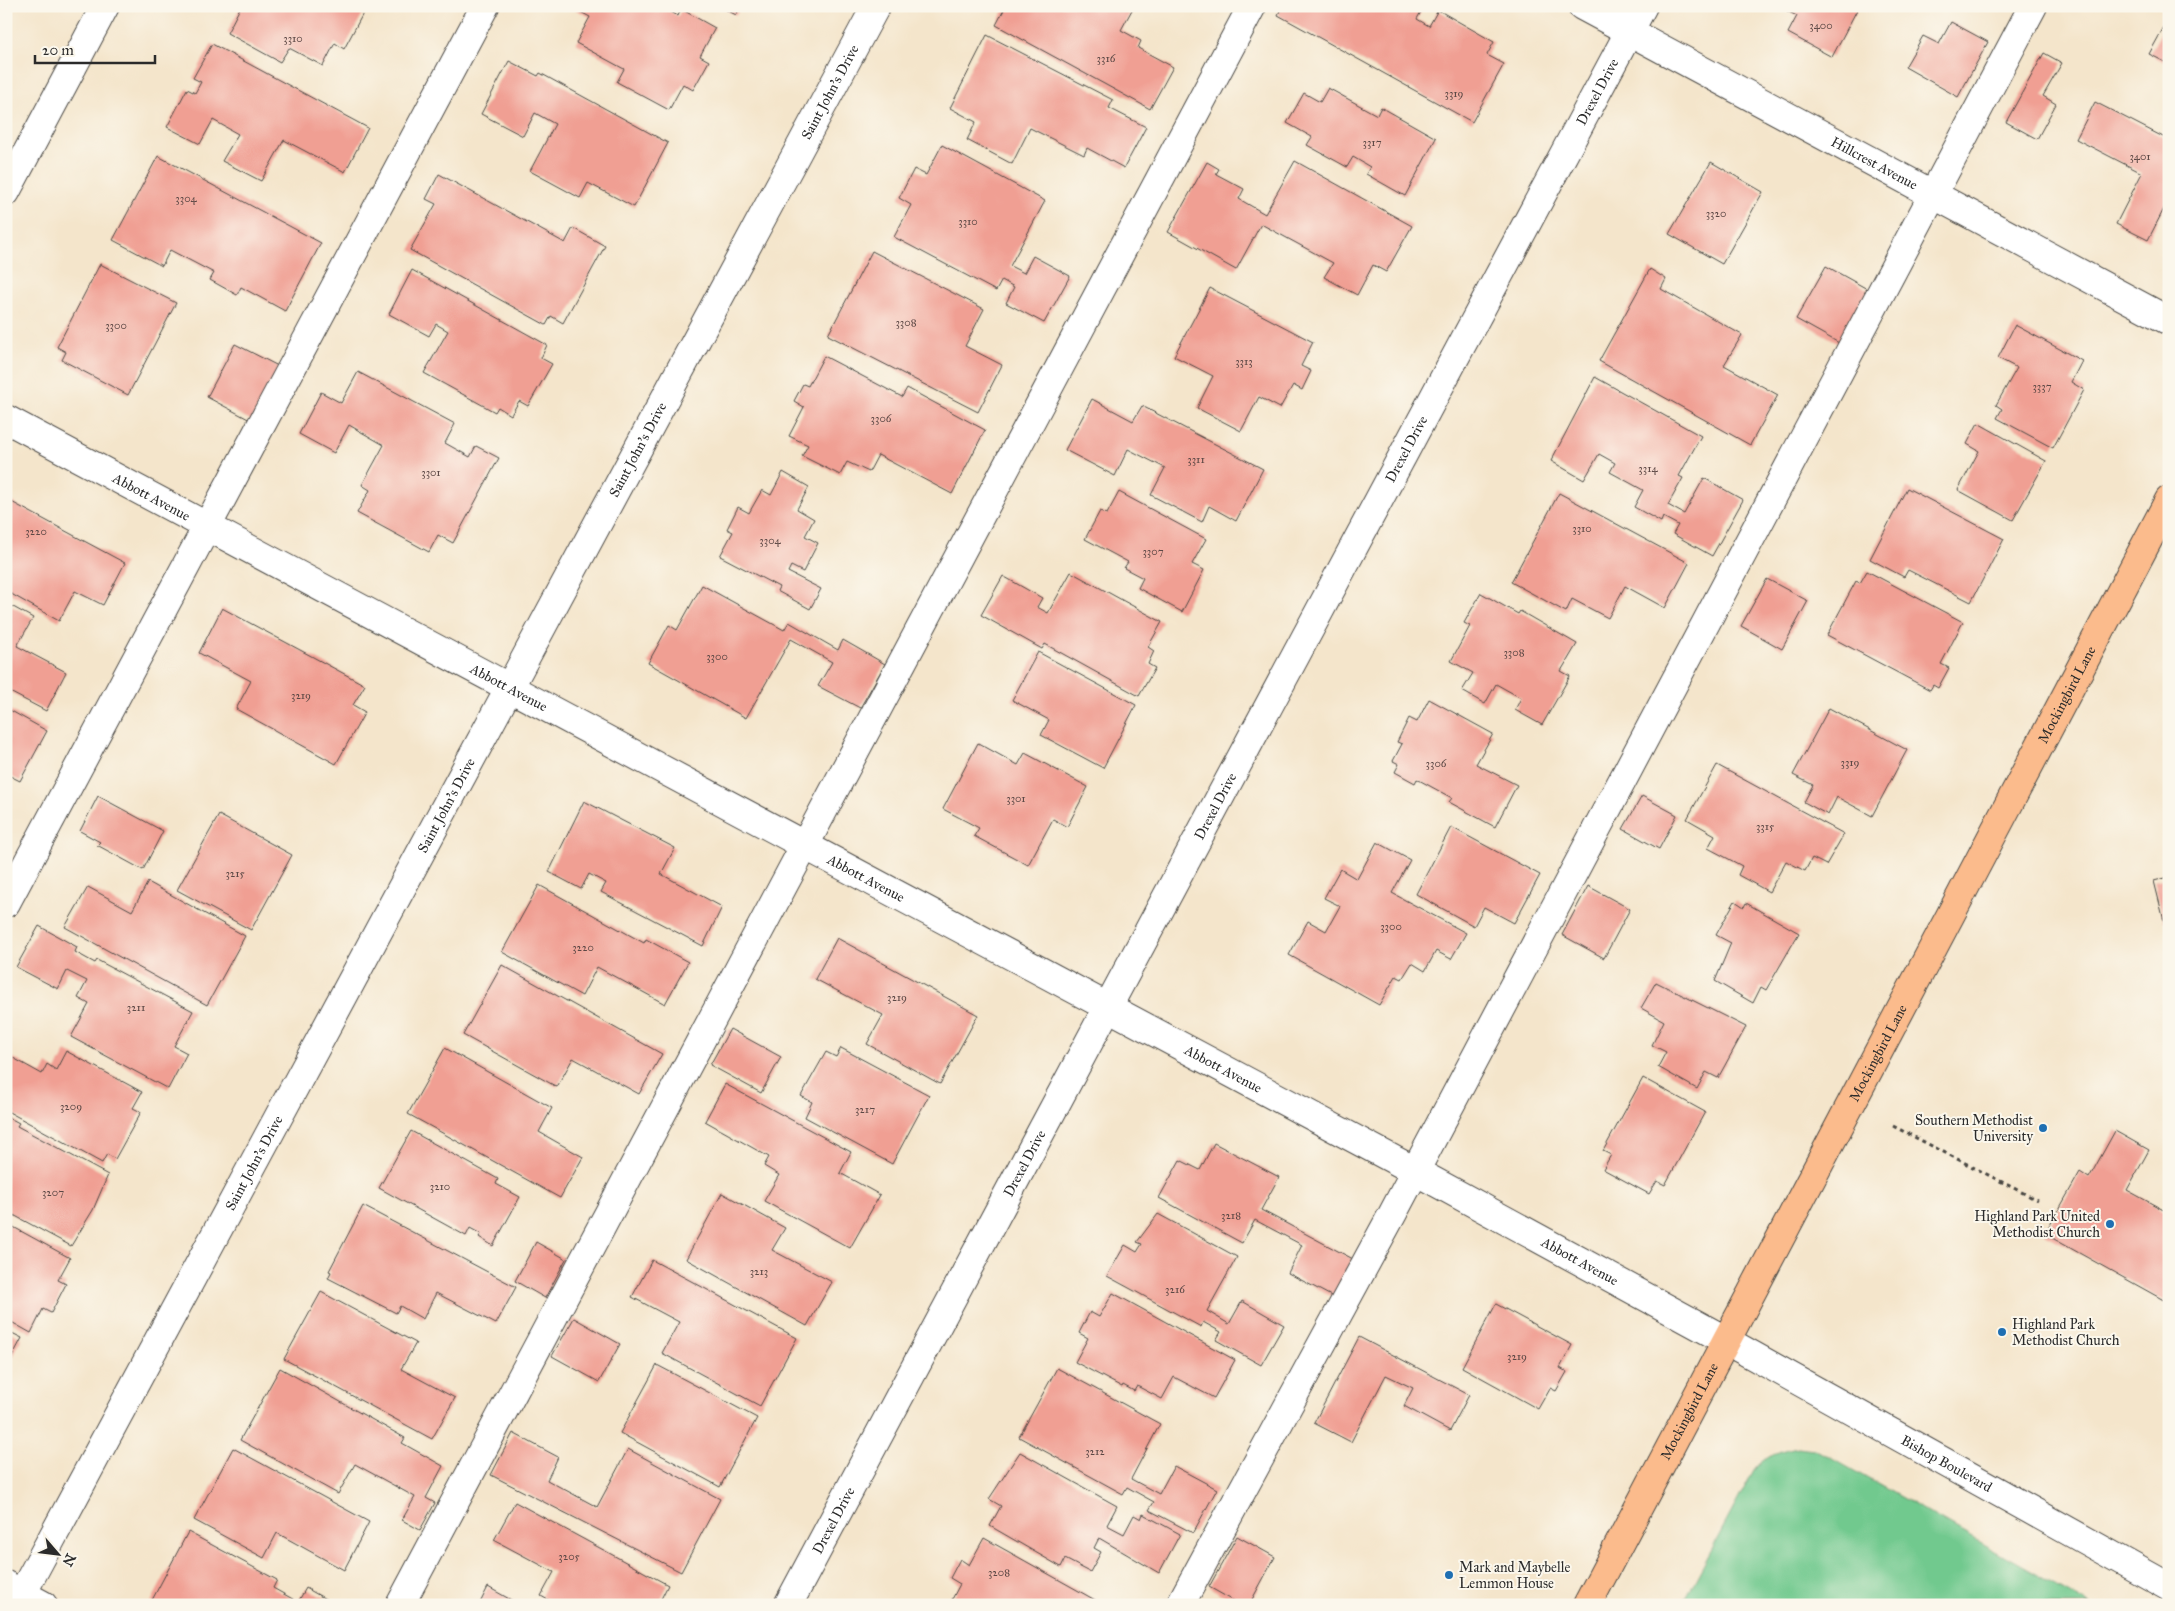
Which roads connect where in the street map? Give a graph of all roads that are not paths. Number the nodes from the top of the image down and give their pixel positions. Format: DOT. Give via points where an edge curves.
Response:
graph roads {
  1 [pos="105,6"];
  2 [pos="485,6"];
  3 [pos="876,6"];
  4 [pos="1252,6"];
  5 [pos="1582,6"];
  6 [pos="1642,6"];
  7 [pos="2033,6"];
  8 [pos="1629,31"];
  9 [pos="6,192"];
  10 [pos="1932,194"];
  11 [pos="2169,321"];
  12 [pos="6,419"];
  13 [pos="2169,500"];
  14 [pos="206,526"];
  15 [pos="510,687"];
  16 [pos="805,845"];
  17 [pos="6,904"];
  18 [pos="1108,1006"];
  19 [pos="1415,1171"];
  20 [pos="1725,1340"];
  21 [pos="2169,1587"];
  22 [pos="22,1597"];
  23 [pos="400,1605"];
  24 [pos="788,1605"];
  25 [pos="1180,1605"];
  26 [pos="1587,1605"];
  1 -- 9 [label="street"];
  2 -- 14 [label="street"];
  3 -- 15 [label="street, Saint John's Drive"];
  4 -- 16 [label="street"];
  5 -- 8 [label="street, Hillcrest Avenue"];
  6 -- 8 [label="street, Drexel Drive"];
  7 -- 10 [label="street"];
  8 -- 10 [label="street, Hillcrest Avenue"];
  8 -- 18 [label="street, Drexel Drive"];
  10 -- 11 [label="street, Hillcrest Avenue"];
  10 -- 19 [label="street"];
  12 -- 14 [label="street, Abbott Avenue"];
  13 -- 20 [label="main road, Mockingbird Lane"];
  14 -- 15 [label="street, Abbott Avenue"];
  14 -- 17 [label="street"];
  15 -- 16 [label="street, Abbott Avenue"];
  15 -- 22 [label="street, Saint John's Drive"];
  16 -- 18 [label="street, Abbott Avenue"];
  16 -- 23 [label="street"];
  18 -- 19 [label="street, Abbott Avenue"];
  18 -- 24 [label="street, Drexel Drive"];
  19 -- 20 [label="street, Abbott Avenue"];
  19 -- 25 [label="street"];
  20 -- 21 [label="street, Bishop Boulevard"];
  20 -- 26 [label="main road, Mockingbird Lane"];
}
